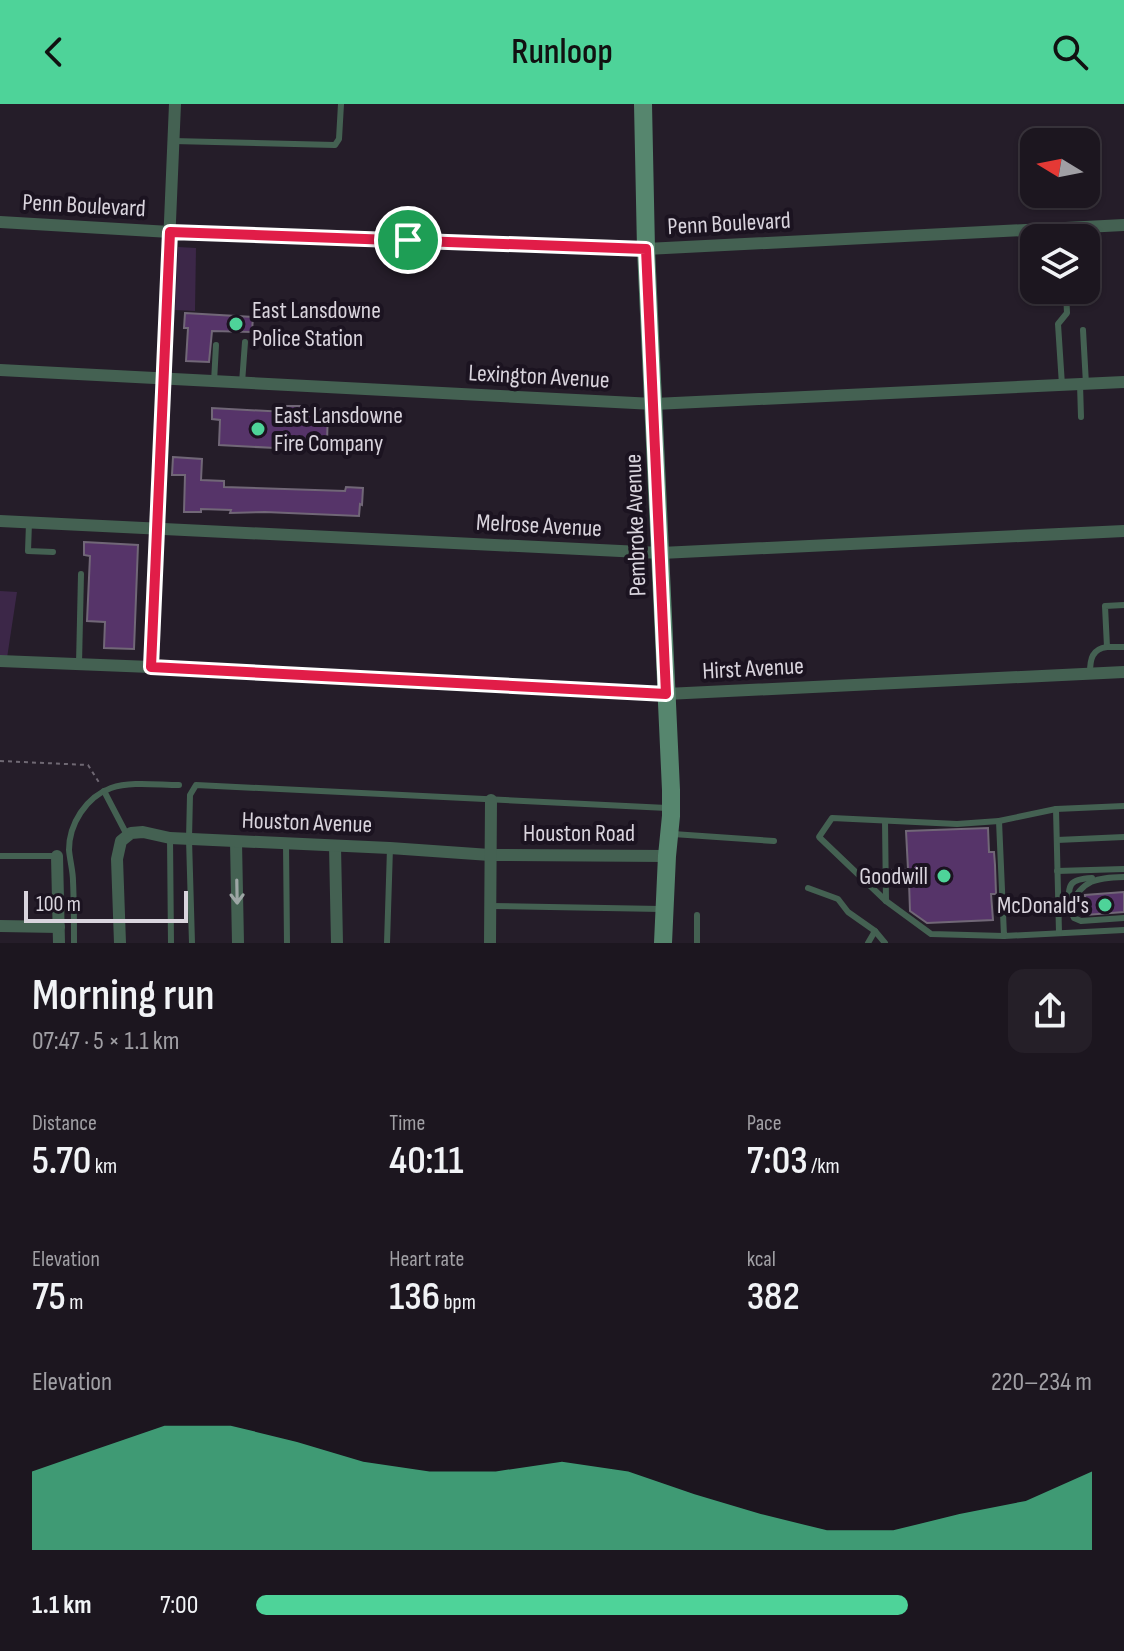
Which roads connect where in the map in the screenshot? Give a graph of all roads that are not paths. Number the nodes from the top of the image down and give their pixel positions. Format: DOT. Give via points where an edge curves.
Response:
graph roads {
  1 [pos="175,104"];
  2 [pos="341,104"];
  3 [pos="643,104"];
  4 [pos="173,141"];
  5 [pos="0,222"];
  6 [pos="1124,225"];
  7 [pos="1100,228"];
  8 [pos="170,232"];
  9 [pos="1020,235"];
  10 [pos="646,249"];
  11 [pos="1067,304"];
  12 [pos="1083,330"];
  13 [pos="245,342"];
  14 [pos="216,345"];
  15 [pos="0,370"];
  16 [pos="164,379"];
  17 [pos="214,382"];
  18 [pos="1124,382"];
  19 [pos="242,383"];
  20 [pos="1083,384"];
  21 [pos="1062,385"];
  22 [pos="654,404"];
  23 [pos="1081,417"];
  24 [pos="0,521"];
  25 [pos="29,523"];
  26 [pos="158,529"];
  27 [pos="1124,531"];
  28 [pos="53,552"];
  29 [pos="661,553"];
  30 [pos="81,574"];
  31 [pos="1124,605"];
  32 [pos="1107,647"];
  33 [pos="1124,647"];
  34 [pos="0,661"];
  35 [pos="79,664"];
  36 [pos="151,667"];
  37 [pos="1124,672"];
  38 [pos="1090,674"];
  39 [pos="666,694"];
  40 [pos="179,785"];
  41 [pos="104,791"];
  42 [pos="491,800"];
  43 [pos="1124,806"];
  44 [pos="671,808"];
  45 [pos="1056,809"];
  46 [pos="885,821"];
  47 [pos="999,821"];
  48 [pos="669,834"];
  49 [pos="125,836"];
  50 [pos="1124,837"];
  51 [pos="170,838"];
  52 [pos="189,839"];
  53 [pos="1057,840"];
  54 [pos="774,841"];
  55 [pos="236,842"];
  56 [pos="286,844"];
  57 [pos="335,846"];
  58 [pos="390,848"];
  59 [pos="490,855"];
  60 [pos="0,856"];
  61 [pos="57,856"];
  62 [pos="667,856"];
  63 [pos="1124,869"];
  64 [pos="1057,871"];
  65 [pos="1099,877"];
  66 [pos="1124,877"];
  67 [pos="808,888"];
  68 [pos="886,901"];
  69 [pos="490,906"];
  70 [pos="1069,907"];
  71 [pos="664,909"];
  72 [pos="697,915"];
  73 [pos="1124,918"];
  74 [pos="0,926"];
  75 [pos="59,927"];
  76 [pos="1124,930"];
  77 [pos="875,931"];
  78 [pos="1059,933"];
  79 [pos="1004,936"];
  80 [pos="59,943"];
  81 [pos="74,943"];
  82 [pos="120,943"];
  83 [pos="171,943"];
  84 [pos="192,943"];
  85 [pos="238,943"];
  86 [pos="287,943"];
  87 [pos="337,943"];
  88 [pos="387,943"];
  89 [pos="490,943"];
  90 [pos="663,943"];
  91 [pos="697,943"];
  92 [pos="868,943"];
  93 [pos="885,943"];
  1 -- 4 [label="street"];
  2 -- 4 [label="lane" via="335,145"];
  3 -- 10 [label="street, Pembroke Avenue"];
  4 -- 8 [label="street"];
  5 -- 8 [label="street, Penn Boulevard"];
  6 -- 7 [label="street, Penn Boulevard"];
  8 -- 10 [label="street, Penn Boulevard"];
  8 -- 16 [label="street"];
  9 -- 10 [label="street, Penn Boulevard"];
  10 -- 22 [label="street, Pembroke Avenue"];
  11 -- 21 [label="lane" via="1058,324"];
  12 -- 20 [label="lane"];
  13 -- 19 [label="lane"];
  14 -- 17 [label="lane"];
  15 -- 16 [label="street, Lexington Avenue"];
  16 -- 17 [label="street, Lexington Avenue"];
  16 -- 26 [label="street"];
  17 -- 19 [label="street, Lexington Avenue"];
  18 -- 20 [label="street, Lexington Avenue"];
  19 -- 22 [label="street, Lexington Avenue"];
  20 -- 21 [label="street, Lexington Avenue"];
  20 -- 23 [label="lane"];
  21 -- 22 [label="street, Lexington Avenue"];
  22 -- 29 [label="street, Pembroke Avenue"];
  24 -- 25 [label="street, Melrose Avenue"];
  25 -- 26 [label="street, Melrose Avenue"];
  25 -- 28 [label="lane" via="28,551"];
  26 -- 29 [label="street, Melrose Avenue"];
  26 -- 36 [label="street"];
  27 -- 29 [label="street, Melrose Avenue"];
  29 -- 39 [label="street, Pembroke Avenue"];
  30 -- 35 [label="lane"];
  31 -- 32 [label="lane" via="1105,606"];
  32 -- 33 [label="lane"];
  32 -- 38 [label="lane" via="1093,654"];
  34 -- 35 [label="street, Hirst Avenue"];
  35 -- 36 [label="street, Hirst Avenue"];
  36 -- 39 [label="street, Hirst Avenue"];
  37 -- 38 [label="street, Hirst Avenue"];
  38 -- 39 [label="street, Hirst Avenue"];
  39 -- 44 [label="street, Pembroke Avenue"];
  40 -- 41 [label="lane" via="122,785"];
  41 -- 49 [label="lane"];
  41 -- 81 [label="lane" via="89,801 71,830"];
  42 -- 44 [label="lane"];
  42 -- 52 [label="lane" via="196,785 190,795"];
  42 -- 59 [label="street"];
  43 -- 45 [label="lane"];
  44 -- 48 [label="street, Pembroke Avenue"];
  45 -- 47 [label="lane"];
  45 -- 53 [label="lane"];
  46 -- 47 [label="lane"];
  46 -- 68 [label="lane"];
  46 -- 68 [label="lane" via="832,818 819,837"];
  47 -- 79 [label="lane"];
  48 -- 54 [label="lane"];
  48 -- 62 [label="street, Pembroke Avenue"];
  49 -- 51 [label="street, Houston Avenue" via="143,832"];
  49 -- 82 [label="street" via="117,859"];
  50 -- 53 [label="lane"];
  51 -- 52 [label="street, Houston Avenue"];
  51 -- 83 [label="lane"];
  52 -- 55 [label="street, Houston Avenue"];
  52 -- 84 [label="lane"];
  53 -- 64 [label="lane"];
  55 -- 56 [label="street, Houston Avenue"];
  55 -- 85 [label="street, one-way"];
  56 -- 57 [label="street, Houston Avenue"];
  56 -- 86 [label="lane"];
  57 -- 58 [label="street, Houston Avenue"];
  57 -- 87 [label="street"];
  58 -- 59 [label="street, Houston Avenue"];
  58 -- 88 [label="lane"];
  59 -- 62 [label="street, Houston Road"];
  59 -- 69 [label="street"];
  60 -- 61 [label="lane"];
  61 -- 75 [label="street"];
  62 -- 71 [label="street, Pembroke Avenue"];
  63 -- 64 [label="lane"];
  64 -- 78 [label="lane"];
  65 -- 66 [label="lane"];
  65 -- 70 [label="lane"];
  65 -- 70 [label="lane" via="1071,884"];
  67 -- 77 [label="lane" via="838,899"];
  68 -- 79 [label="lane" via="931,934"];
  69 -- 71 [label="lane"];
  69 -- 89 [label="street"];
  70 -- 73 [label="lane" via="1081,921"];
  71 -- 90 [label="street, Pembroke Avenue"];
  72 -- 91 [label="lane"];
  74 -- 75 [label="street"];
  75 -- 80 [label="street"];
  76 -- 78 [label="lane"];
  77 -- 92 [label="lane"];
  77 -- 93 [label="lane"];
  78 -- 79 [label="lane"];
}
